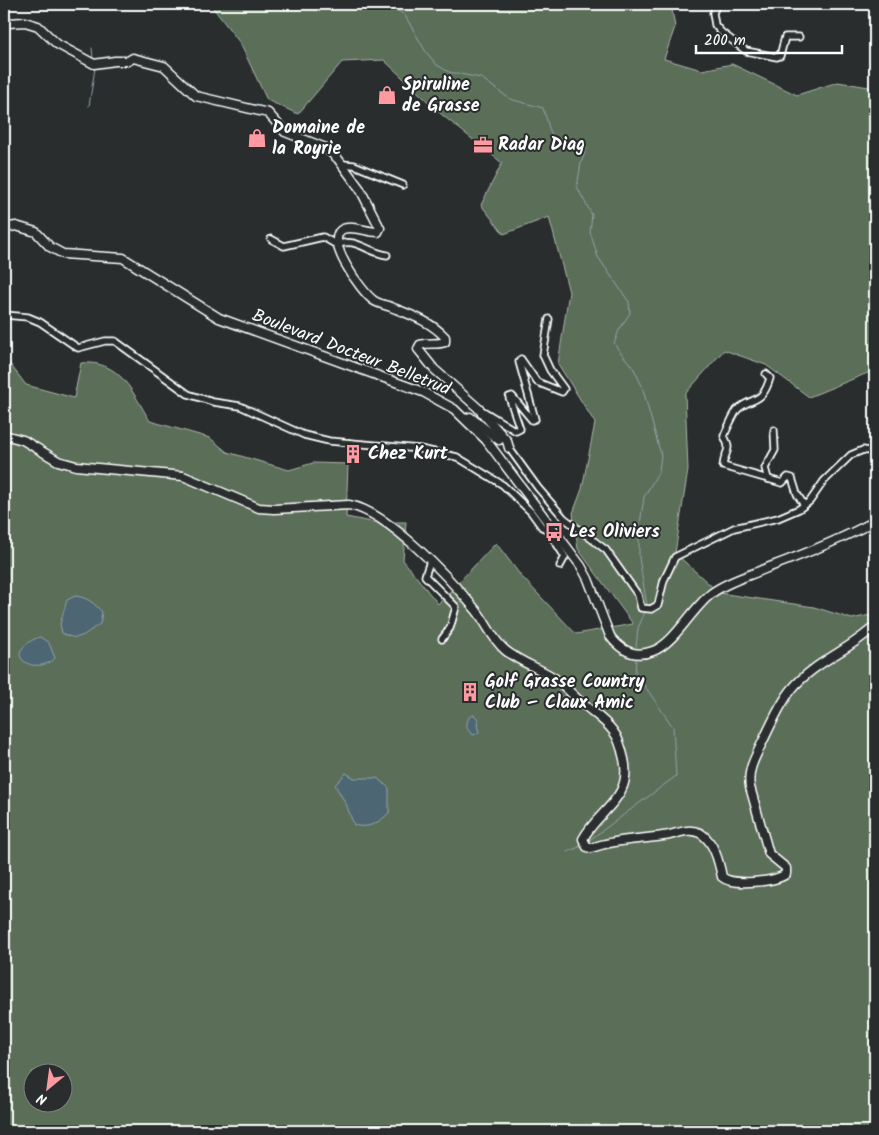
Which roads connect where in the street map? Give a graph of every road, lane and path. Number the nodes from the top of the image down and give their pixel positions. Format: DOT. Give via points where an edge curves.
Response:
graph roads {
  1 [pos="717,4"];
  2 [pos="4,20"];
  3 [pos="799,37"];
  4 [pos="342,164"];
  5 [pos="403,185"];
  6 [pos="4,228"];
  7 [pos="271,239"];
  8 [pos="337,245"];
  9 [pos="387,255"];
  10 [pos="4,315"];
  11 [pos="549,319"];
  12 [pos="766,374"];
  13 [pos="478,408"];
  14 [pos="466,419"];
  15 [pos="774,430"];
  16 [pos="4,435"];
  17 [pos="508,448"];
  18 [pos="875,452"];
  19 [pos="768,479"];
  20 [pos="804,505"];
  21 [pos="875,521"];
  22 [pos="554,532"];
  23 [pos="430,561"];
  24 [pos="560,566"];
  25 [pos="875,626"];
  26 [pos="442,639"];
  1 -- 3 [label="street" via="713,13 716,25 746,51 777,57 785,37"];
  2 -- 4 [label="street" via="38,26 57,44 94,64 133,58 164,66 196,96 268,113 285,132 321,145"];
  4 -- 5 [label="street"];
  4 -- 8 [label="street" via="360,189 380,228 378,232 340,230"];
  6 -- 14 [label="street, Boulevard Docteur Belletrud" via="27,228 63,254 123,258 219,318 423,392"];
  7 -- 8 [label="street" via="284,246 322,237"];
  8 -- 9 [label="street" via="344,241 355,242"];
  8 -- 13 [label="street" via="345,266 373,300 426,321 445,336 445,342 441,344 427,343 418,348 434,369"];
  10 -- 22 [label="street" via="40,322 78,348 115,341 188,394 240,406 304,435 330,441 420,449 457,457 502,485 542,527"];
  11 -- 13 [label="street" via="543,355 564,389 562,392 537,382 521,359 524,386 534,419 526,415 512,396 509,397 520,430 516,431"];
  12 -- 19 [label="street" via="770,378 764,393 738,409 726,430 724,436 729,451 723,466"];
  13 -- 17 [label="street" via="507,441"];
  14 -- 17 [label="street" via="476,420"];
  14 -- 22 [label="street, Boulevard Docteur Belletrud" via="486,440"];
  15 -- 19 [label="street" via="775,450 765,468"];
  16 -- 23 [label="street" via="23,440 58,462 183,476 259,508 358,507 399,533"];
  17 -- 20 [label="street" via="564,518 606,550 638,595 641,608 651,609 658,605 664,580 675,557 734,528 778,518"];
  18 -- 20 [label="street" via="863,450 851,455"];
  19 -- 20 [label="street" via="782,483 788,477 792,478"];
  21 -- 22 [label="street, Boulevard Docteur Belletrud" via="817,550 722,586 700,603 659,648 642,654 622,649 610,636 588,579"];
  22 -- 24 [label="street" via="553,538 565,557"];
  23 -- 25 [label="street" via="477,611 505,650 561,682 614,732 624,758 624,787 587,831 585,842 591,848 615,840 694,831 709,842 722,877 731,881 770,880 786,874 786,868 769,854 748,778 751,766 776,713 792,689"];
  23 -- 26 [label="street" via="425,576 456,607 450,628"];
}
